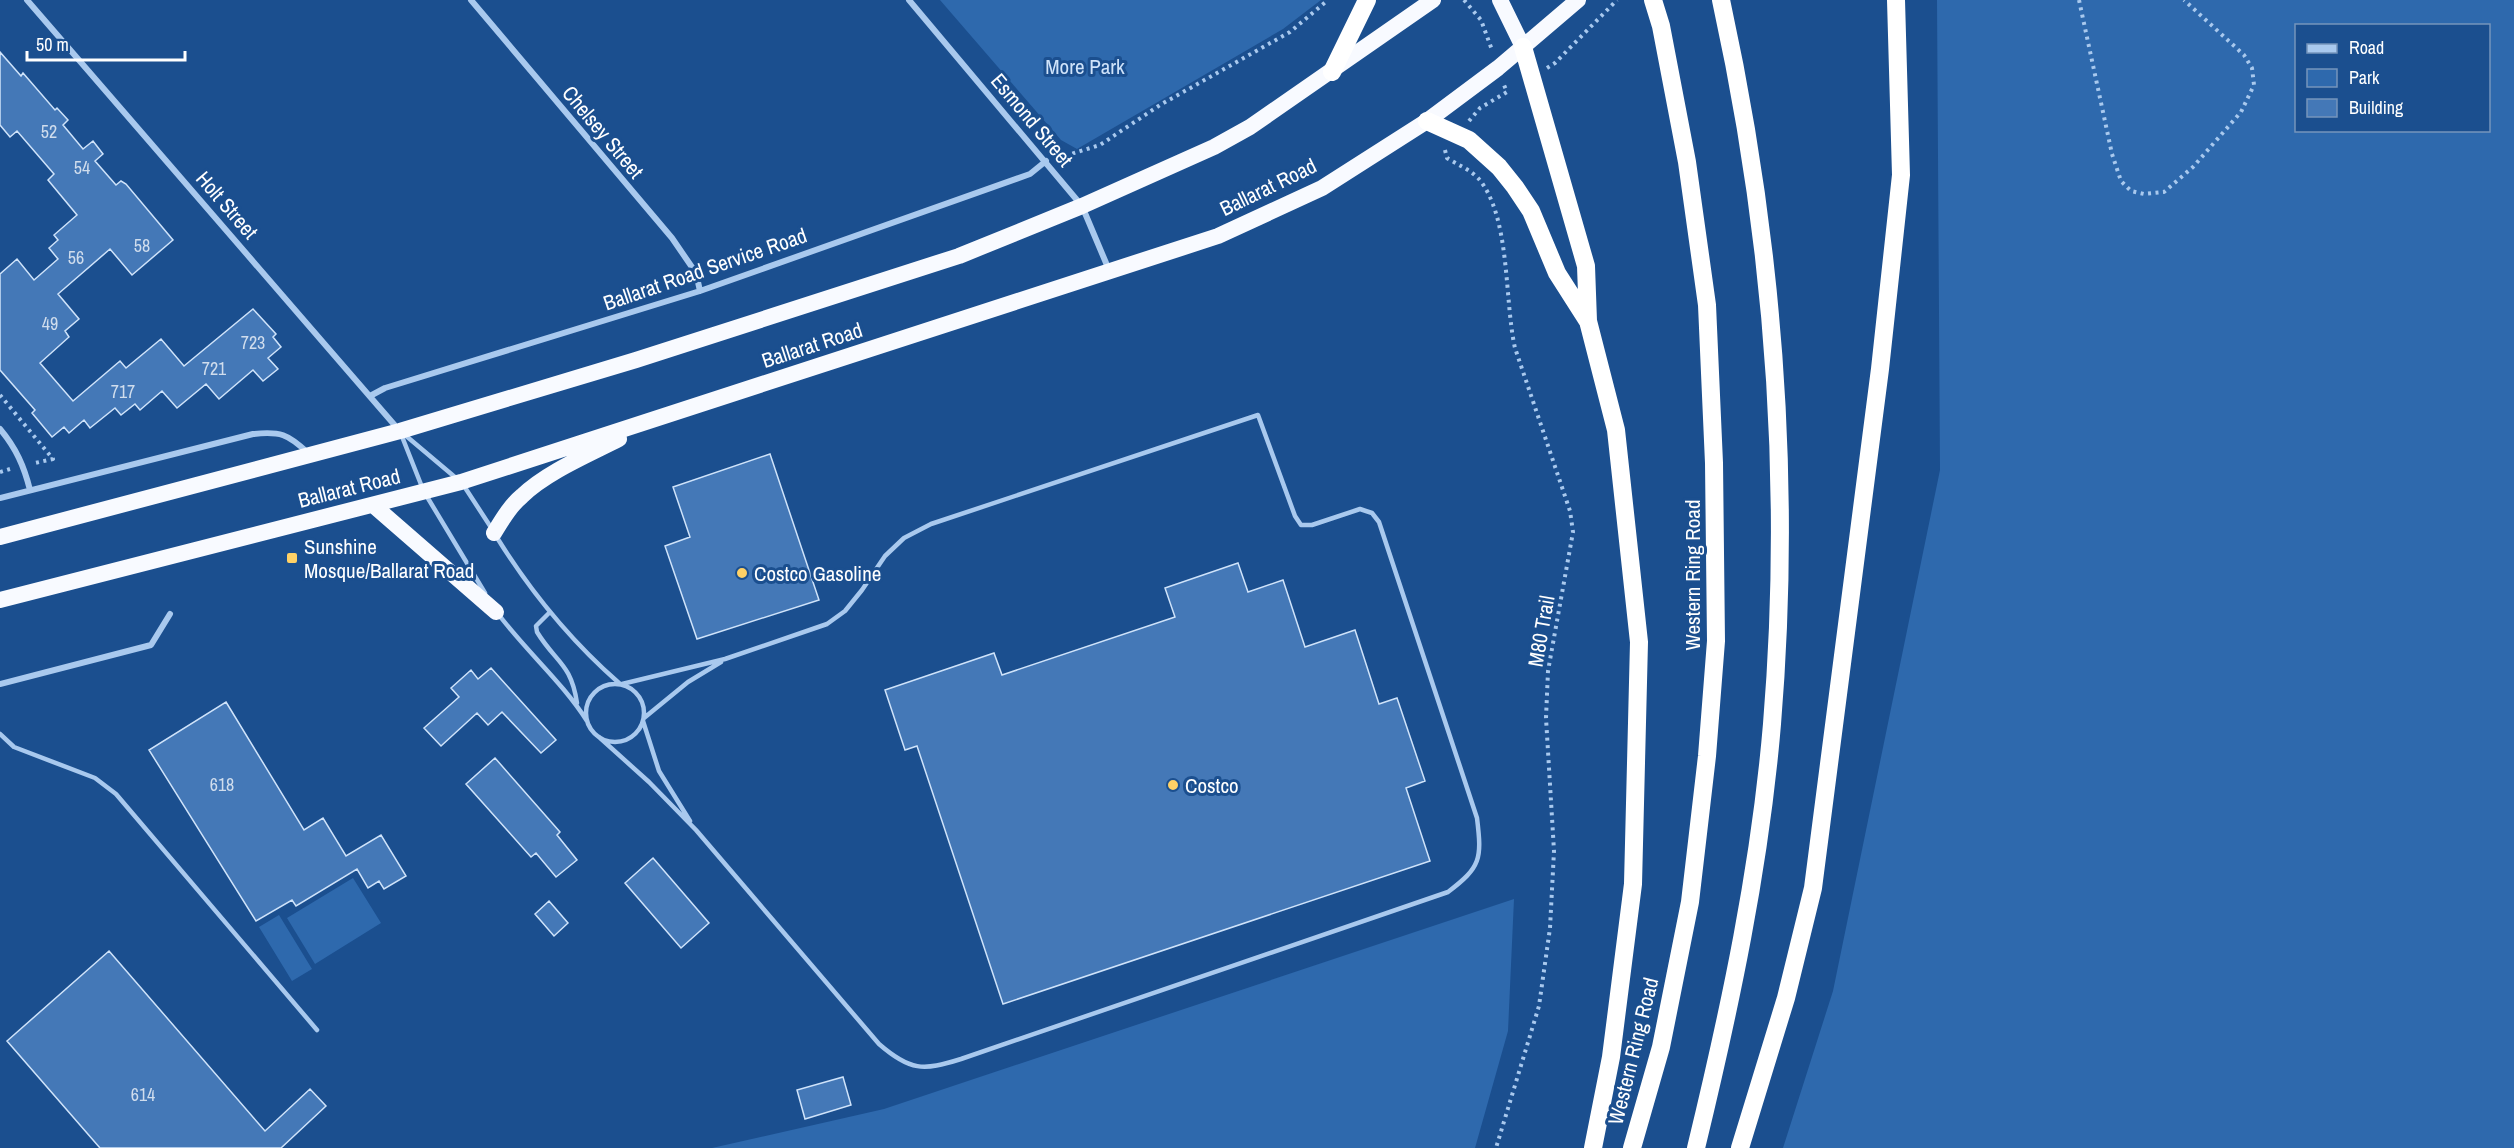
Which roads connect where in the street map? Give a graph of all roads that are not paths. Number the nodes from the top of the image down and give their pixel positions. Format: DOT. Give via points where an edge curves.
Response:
graph roads {
  1 [pos="27,0"];
  2 [pos="471,0"];
  3 [pos="909,0"];
  4 [pos="1366,0"];
  5 [pos="1433,0"];
  6 [pos="1500,0"];
  7 [pos="1578,0"];
  8 [pos="1653,0"];
  9 [pos="1721,0"];
  10 [pos="1896,0"];
  11 [pos="1523,47"];
  12 [pos="1332,72"];
  13 [pos="1427,121"];
  14 [pos="1046,161"];
  15 [pos="1083,206"];
  16 [pos="1110,273"];
  17 [pos="700,291"];
  18 [pos="1588,321"];
  19 [pos="370,396"];
  20 [pos="657,419"];
  21 [pos="0,429"];
  22 [pos="400,431"];
  23 [pos="310,456"];
  24 [pos="461,482"];
  25 [pos="30,490"];
  26 [pos="424,492"];
  27 [pos="0,498"];
  28 [pos="373,505"];
  29 [pos="494,533"];
  30 [pos="0,537"];
  31 [pos="0,600"];
  32 [pos="496,612"];
  33 [pos="550,612"];
  34 [pos="170,614"];
  35 [pos="725,659"];
  36 [pos="0,684"];
  37 [pos="621,684"];
  38 [pos="578,706"];
  39 [pos="644,720"];
  40 [pos="587,722"];
  41 [pos="0,734"];
  42 [pos="599,737"];
  43 [pos="696,830"];
  44 [pos="317,1030"];
  45 [pos="1593,1148"];
  46 [pos="1632,1148"];
  47 [pos="1696,1148"];
  48 [pos="1740,1148"];
  1 -- 19 [label="street, Holt Street"];
  2 -- 17 [label="street, Chelsey Street" via="672,238 696,273"];
  3 -- 14 [label="street, Esmond Street"];
  4 -- 12 [label="highway"];
  5 -- 12 [label="highway, Ballarat Road"];
  6 -- 11 [label="highway"];
  7 -- 11 [label="highway, Ballarat Road"];
  8 -- 46 [label="highway, Western Ring Road" via="1687,162 1707,306 1716,641 1690,902 1661,1047"];
  9 -- 47 [label="highway" via="1757,198 1771,315 1781,530 1772,724 1751,889 1726,1022"];
  10 -- 48 [label="highway" via="1901,175 1813,888 1786,998"];
  11 -- 13 [label="highway, Ballarat Road"];
  11 -- 18 [label="highway" via="1586,266"];
  12 -- 15 [label="highway, Ballarat Road" via="1250,128"];
  13 -- 16 [label="highway, Ballarat Road" via="1322,188 1218,236"];
  13 -- 18 [label="highway" via="1469,140 1509,180 1531,212 1557,273"];
  14 -- 15 [label="street, Esmond Street"];
  14 -- 17 [label="street, Ballarat Road Service Road" via="1030,174"];
  15 -- 16 [label="street, Esmond Street"];
  15 -- 22 [label="highway, Ballarat Road" via="959,256"];
  16 -- 20 [label="highway, Ballarat Road"];
  17 -- 19 [label="street, Ballarat Road Service Road" via="495,352"];
  18 -- 45 [label="highway" via="1616,430 1639,642 1633,884 1611,1057"];
  19 -- 22 [label="street, Holt Street"];
  20 -- 24 [label="highway, Ballarat Road"];
  20 -- 29 [label="highway" via="522,495"];
  21 -- 25 [label="street" via="12,443"];
  22 -- 23 [label="highway, Ballarat Road"];
  22 -- 24 [label="lane"];
  22 -- 26 [label="lane"];
  23 -- 25 [label="street, Ballarat Road" via="277,432 253,434"];
  23 -- 30 [label="highway, Ballarat Road"];
  24 -- 26 [label="highway, Ballarat Road"];
  24 -- 29 [label="lane"];
  25 -- 27 [label="street, Ballarat Road"];
  26 -- 28 [label="highway, Ballarat Road"];
  26 -- 32 [label="lane"];
  28 -- 31 [label="highway, Ballarat Road"];
  28 -- 32 [label="highway"];
  29 -- 33 [label="lane"];
  32 -- 38 [label="lane"];
  33 -- 37 [label="lane" via="579,646"];
  33 -- 38 [label="lane" via="536,626 537,632 567,668"];
  34 -- 36 [label="street" via="151,645"];
  35 -- 37 [label="lane"];
  35 -- 39 [label="lane" via="688,682"];
  35 -- 43 [label="lane" via="826,624 845,611 885,556 904,538 931,524 1258,415 1301,525 1360,509 1372,513 1379,522 1476,818 1478,861 1465,879 1448,892 933,1068 913,1066 879,1044"];
  37 -- 39 [label="lane" via="636,691 642,699"];
  37 -- 40 [label="lane" via="600,687 593,694 586,712"];
  38 -- 40 [label="lane"];
  39 -- 42 [label="lane" via="627,740 608,741"];
  39 -- 43 [label="lane" via="659,771"];
  40 -- 42 [label="lane"];
  41 -- 44 [label="lane" via="14,747 95,778 116,794"];
  42 -- 43 [label="lane"];
}
